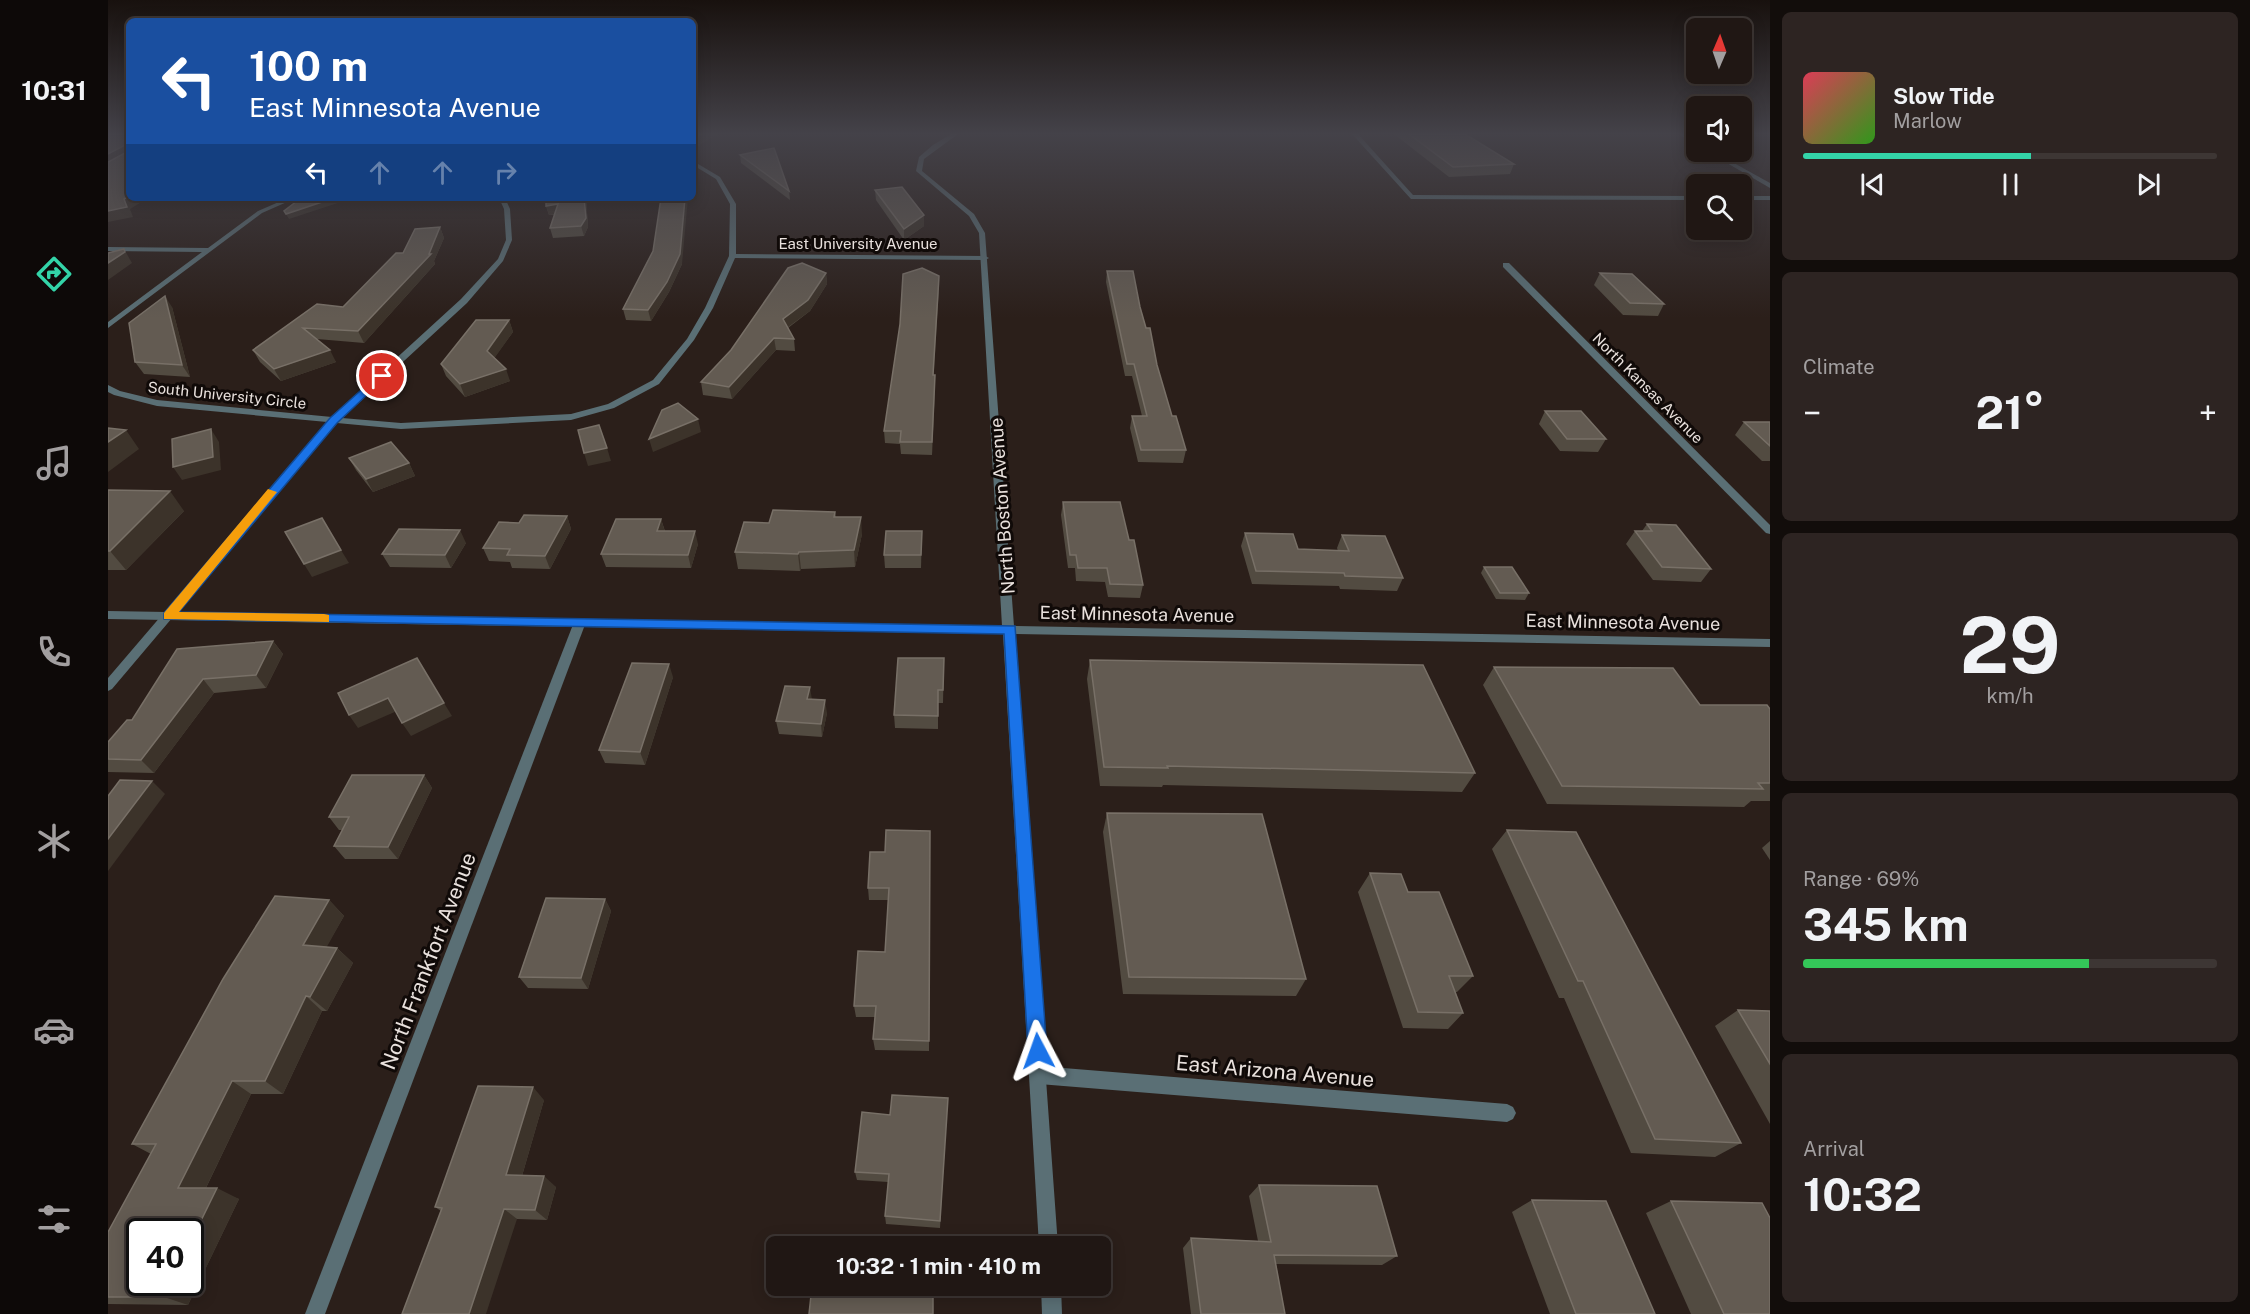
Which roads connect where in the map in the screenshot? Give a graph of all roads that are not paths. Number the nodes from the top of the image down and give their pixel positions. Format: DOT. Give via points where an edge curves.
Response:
graph roads {
  1 [pos="729,195"];
  2 [pos="948,195"];
  3 [pos="1410,195"];
  4 [pos="1686,198"];
  5 [pos="1752,198"];
  6 [pos="1770,198"];
  7 [pos="286,201"];
  8 [pos="503,201"];
  9 [pos="108,249"];
  10 [pos="208,250"];
  11 [pos="732,256"];
  12 [pos="985,258"];
  13 [pos="1506,265"];
  14 [pos="108,326"];
  15 [pos="108,388"];
  16 [pos="333,421"];
  17 [pos="1770,531"];
  18 [pos="108,615"];
  19 [pos="169,616"];
  20 [pos="580,622"];
  21 [pos="1010,629"];
  22 [pos="1770,643"];
  23 [pos="108,686"];
  24 [pos="1039,1075"];
  25 [pos="1507,1113"];
  26 [pos="1048,1236"];
  27 [pos="1051,1296"];
  28 [pos="315,1314"];
  29 [pos="1052,1314"];
  1 -- 11 [label="street" via="734,204"];
  2 -- 12 [label="street, North Boston Avenue" via="972,215 982,232"];
  3 -- 4 [label="street"];
  5 -- 6 [label="street"];
  7 -- 10 [label="street" via="261,212"];
  8 -- 16 [label="street" via="509,240 501,260 464,301"];
  9 -- 10 [label="street"];
  10 -- 14 [label="street"];
  11 -- 12 [label="street, East University Avenue"];
  11 -- 16 [label="street, South University Circle" via="690,340 656,382 611,406 560,418 401,426"];
  12 -- 21 [label="street, North Boston Avenue"];
  13 -- 17 [label="street, North Kansas Avenue"];
  15 -- 16 [label="street, South University Circle" via="157,403"];
  16 -- 19 [label="street"];
  18 -- 19 [label="street, East Minnesota Avenue"];
  19 -- 20 [label="street, East Minnesota Avenue"];
  19 -- 23 [label="street"];
  20 -- 21 [label="street, East Minnesota Avenue"];
  20 -- 28 [label="street, North Frankfort Avenue"];
  21 -- 22 [label="street, East Minnesota Avenue"];
  21 -- 24 [label="street, North Boston Avenue"];
  24 -- 25 [label="street, East Arizona Avenue"];
  24 -- 26 [label="street, North Boston Avenue"];
  27 -- 29 [label="street"];
}
